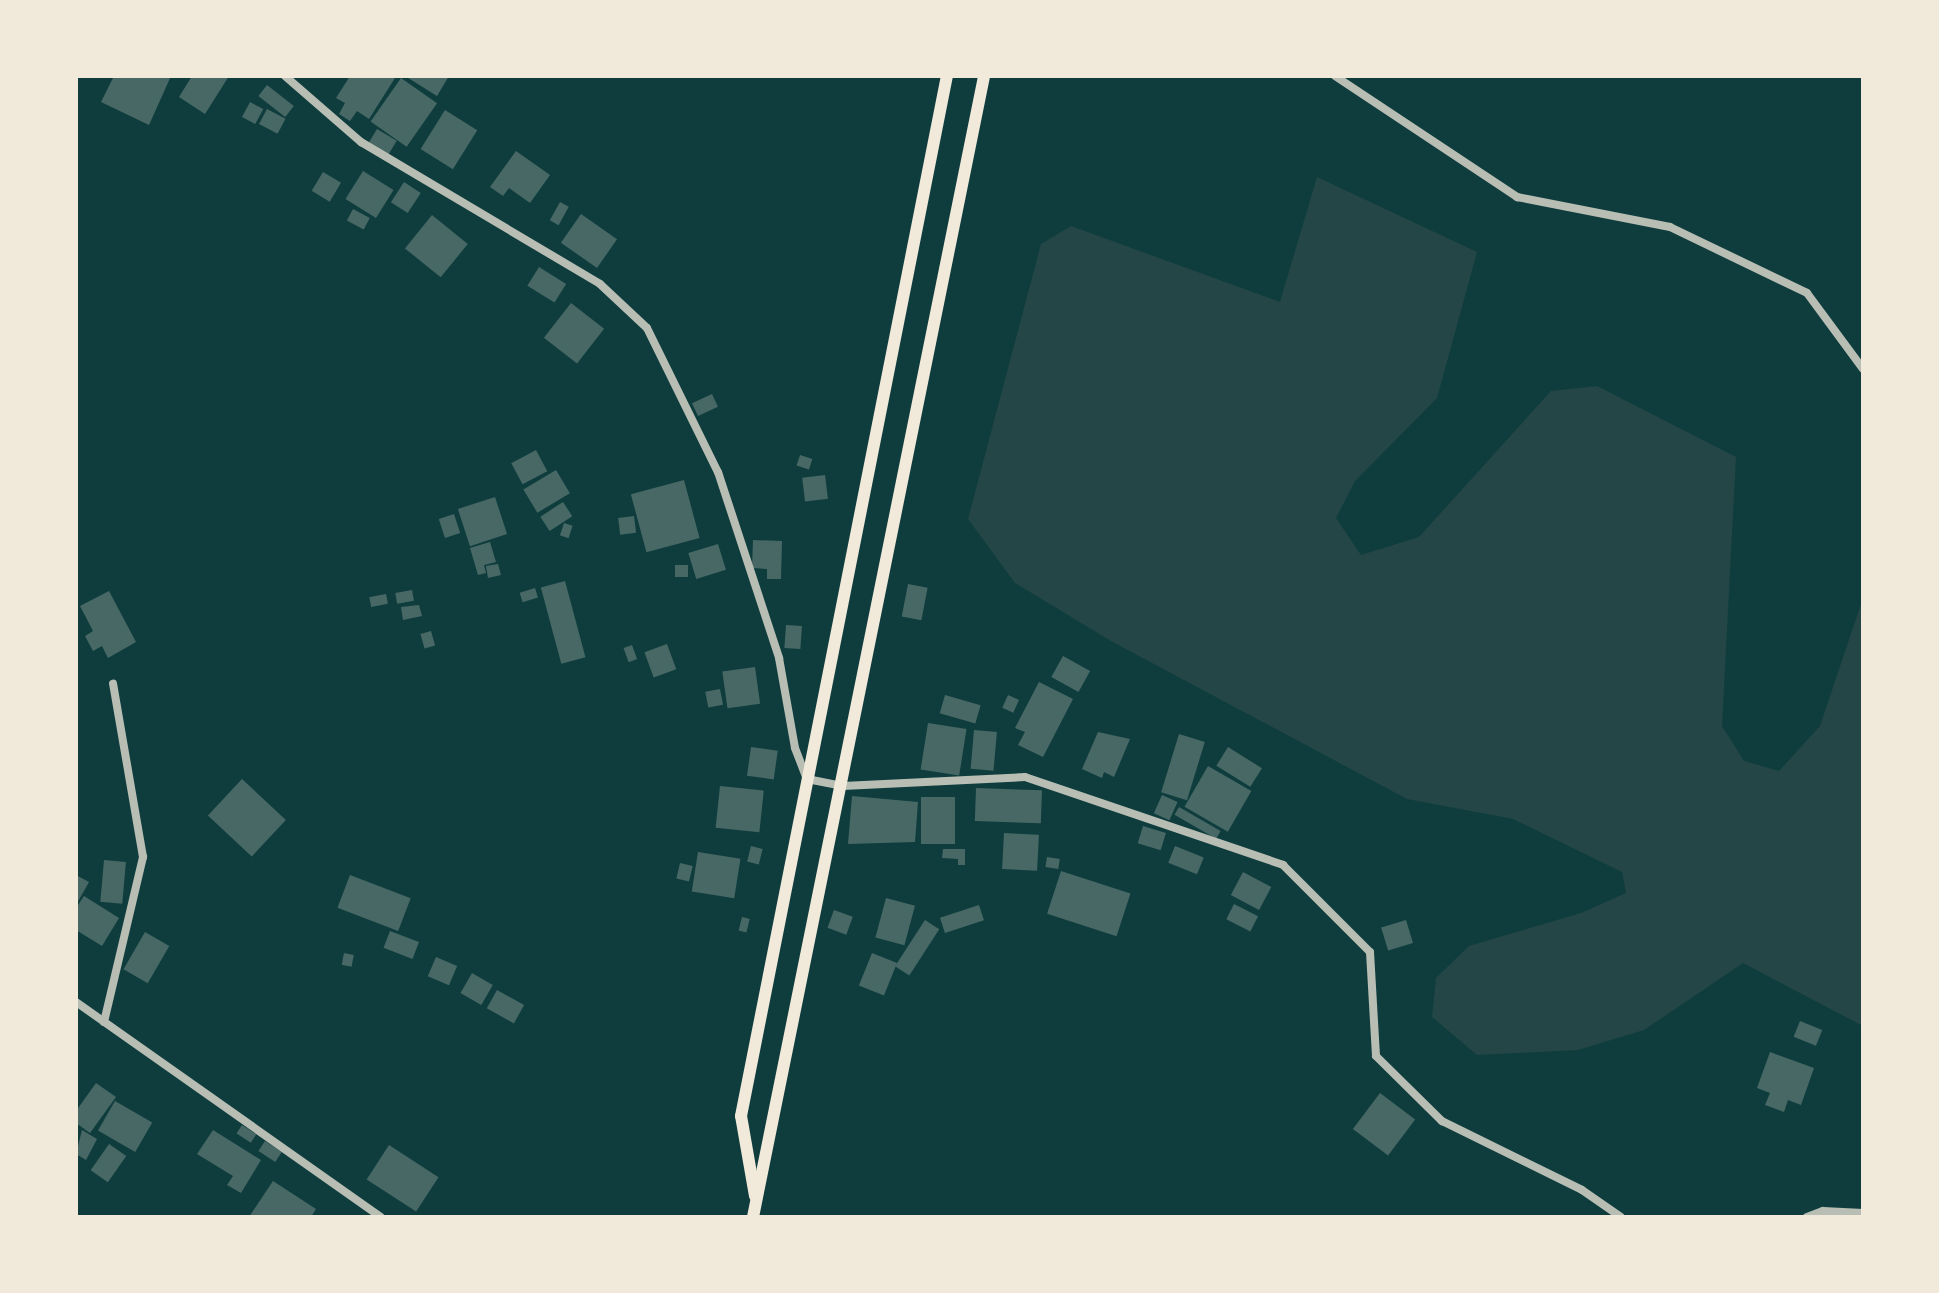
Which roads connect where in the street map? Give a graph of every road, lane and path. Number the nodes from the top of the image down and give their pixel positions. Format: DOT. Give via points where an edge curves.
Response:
graph roads {
  1 [pos="285,76"];
  2 [pos="947,76"];
  3 [pos="984,76"];
  4 [pos="1335,76"];
  5 [pos="1863,369"];
  6 [pos="113,684"];
  7 [pos="807,779"];
  8 [pos="843,786"];
  9 [pos="76,1002"];
  10 [pos="104,1022"];
  11 [pos="756,1203"];
  12 [pos="1863,1213"];
  13 [pos="381,1217"];
  14 [pos="753,1217"];
  15 [pos="1621,1217"];
  16 [pos="1807,1217"];
  1 -- 7 [label="street" via="361,142 600,284 647,328 718,472 779,658 795,748"];
  2 -- 7 [label="main road"];
  3 -- 8 [label="main road"];
  4 -- 5 [label="street" via="1517,197 1670,227 1807,293"];
  6 -- 10 [label="street" via="143,857"];
  7 -- 8 [label="street"];
  7 -- 11 [label="main road" via="741,1116"];
  8 -- 11 [label="main road"];
  8 -- 15 [label="street" via="1025,777 1283,865 1370,952 1376,1056 1442,1121 1582,1190"];
  9 -- 10 [label="street"];
  10 -- 13 [label="street"];
  11 -- 14 [label="main road"];
  12 -- 16 [label="street" via="1823,1211"];
}
